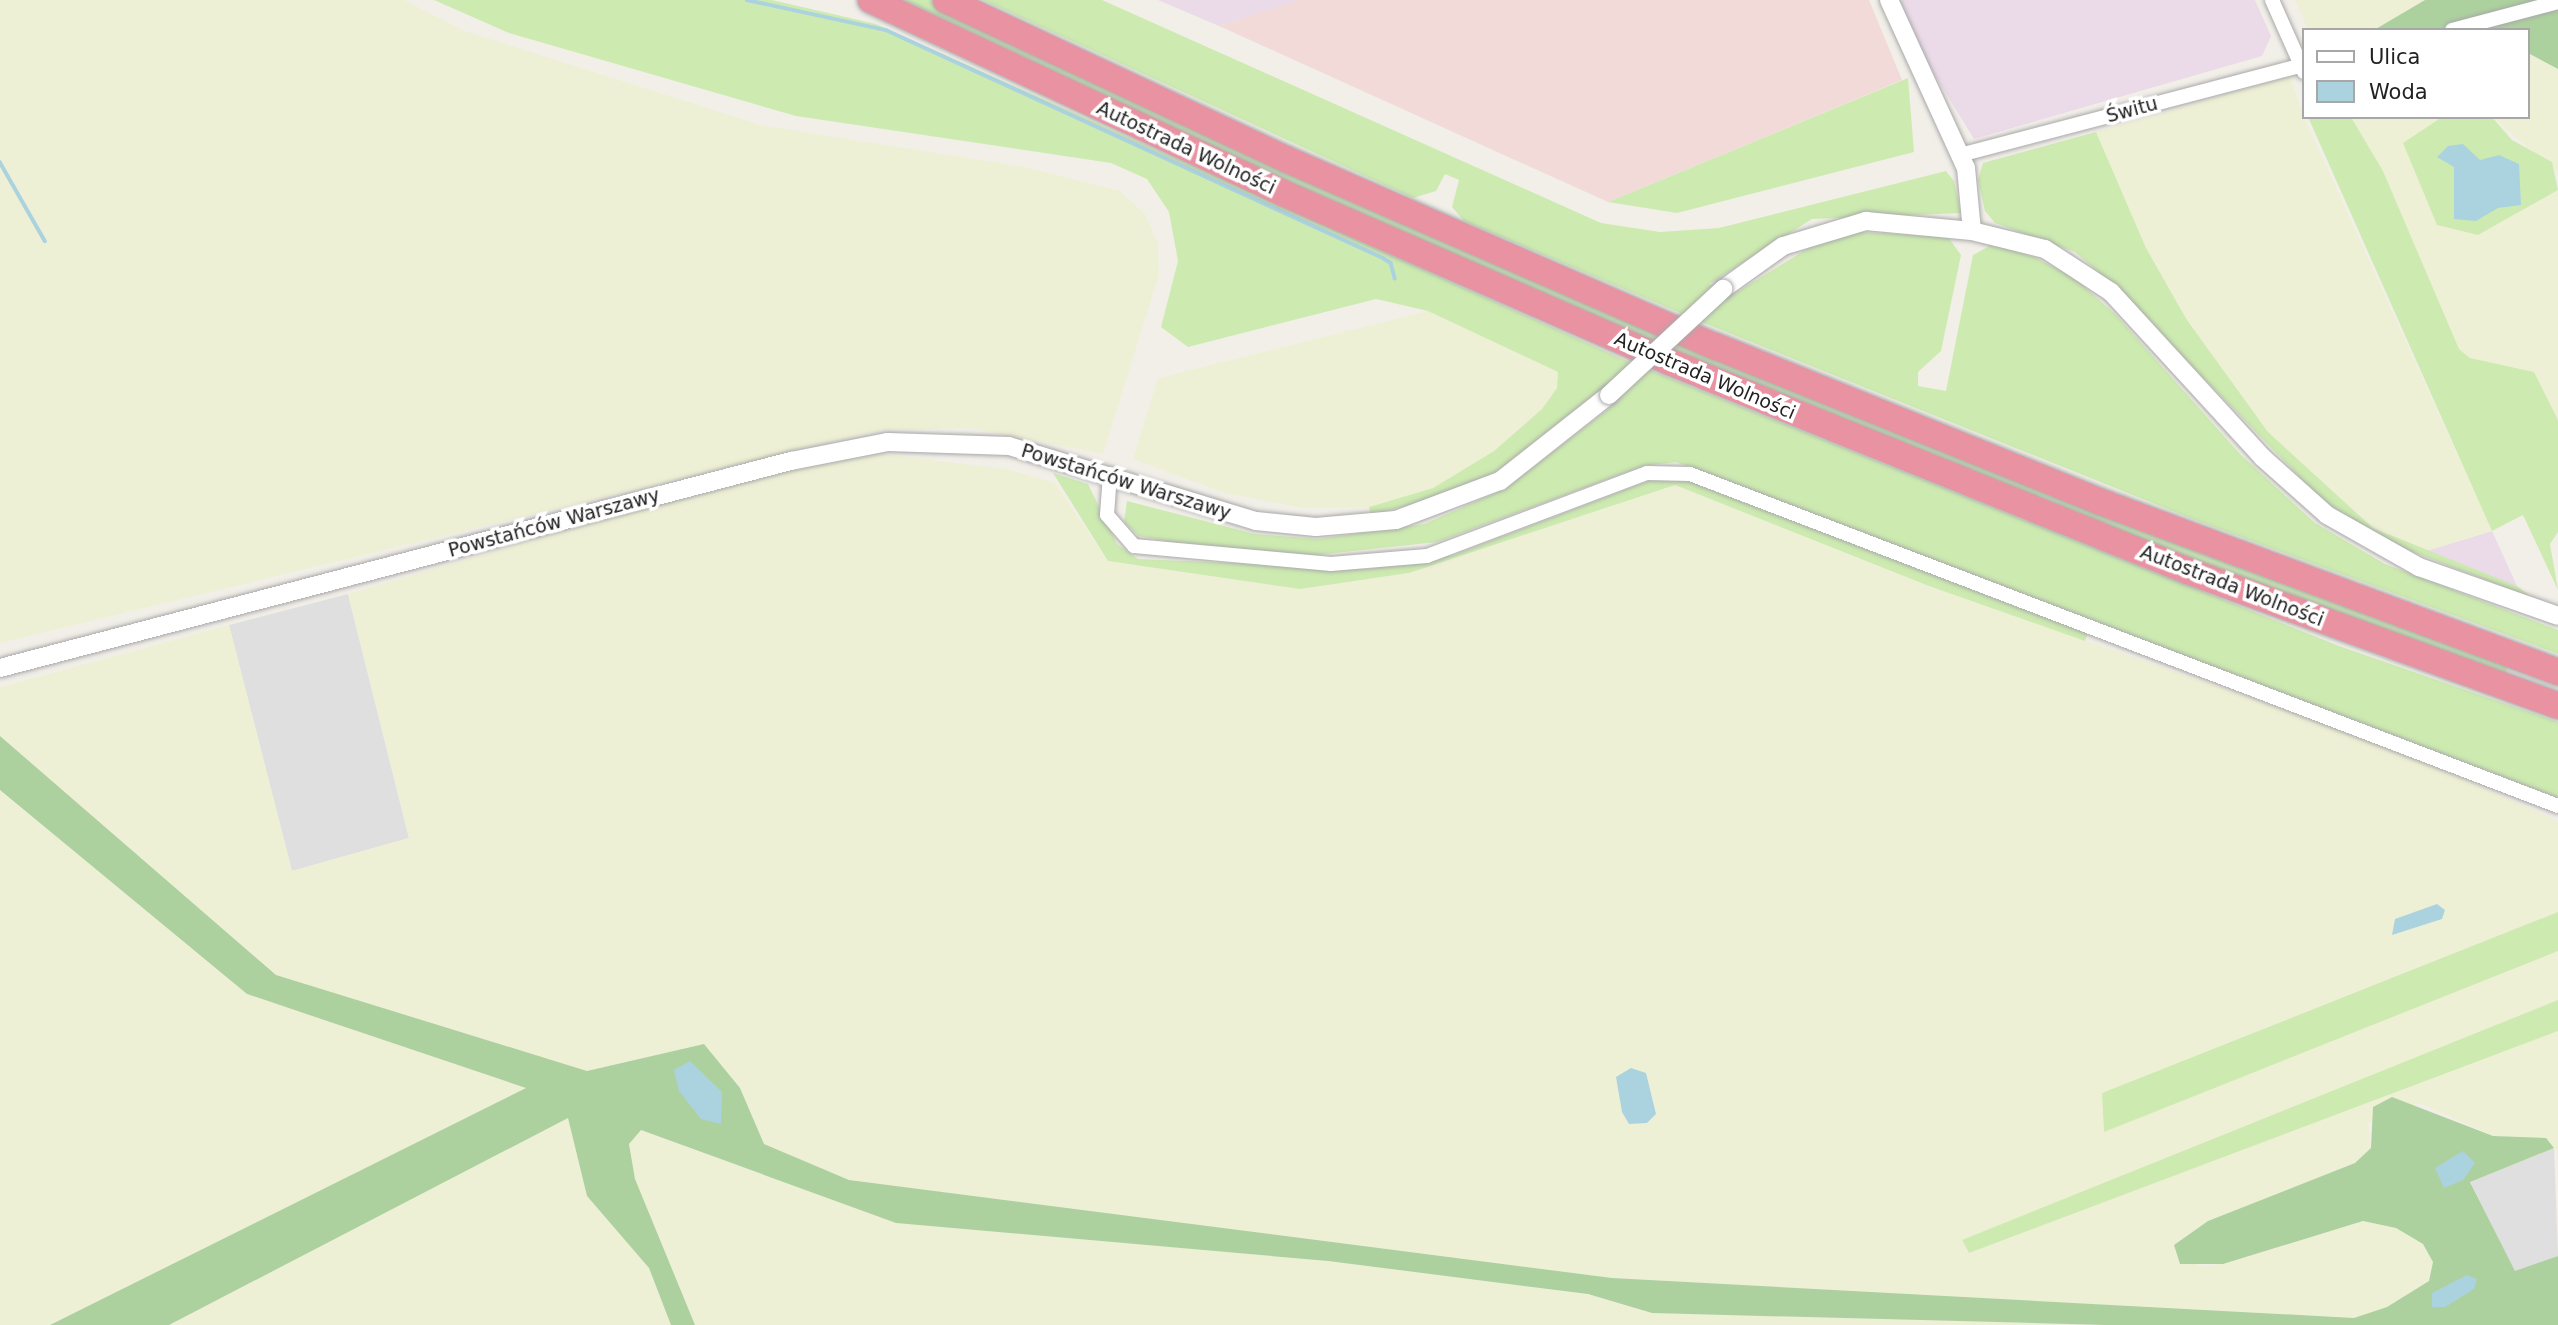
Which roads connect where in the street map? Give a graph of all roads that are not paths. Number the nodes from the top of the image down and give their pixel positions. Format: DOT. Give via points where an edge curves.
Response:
graph roads {
  1 [pos="871,0"];
  2 [pos="946,0"];
  3 [pos="1889,0"];
  4 [pos="2272,0"];
  5 [pos="2558,2"];
  6 [pos="2460,28"];
  7 [pos="2302,65"];
  8 [pos="2302,67"];
  9 [pos="1960,155"];
  10 [pos="1972,231"];
  11 [pos="1110,474"];
  12 [pos="2558,616"];
  13 [pos="0,668"];
  14 [pos="2558,672"];
  15 [pos="2558,706"];
  16 [pos="2558,806"];
  1 -- 15 [label="highway, Autostrada Wolności" via="1272,188 1679,366 2189,571"];
  2 -- 14 [label="highway, Autostrada Wolności" via="1310,170 1715,346 2088,497"];
  3 -- 9 [label="street"];
  4 -- 7 [label="street"];
  5 -- 6 [label="street"];
  8 -- 9 [label="street, Świtu"];
  9 -- 10 [label="street" via="1975,209"];
  10 -- 11 [label="street, Powstańców Warszawy, bridge" via="1889,221 1844,224 1783,246 1723,289 1609,395 1500,481 1432,510 1374,523 1256,521"];
  10 -- 12 [label="street, Powstańców Warszawy" via="2045,249 2098,281 2281,476 2345,528 2434,573"];
  11 -- 13 [label="street, Powstańców Warszawy" via="975,442 852,446"];
  11 -- 16 [label="street" via="1107,515 1133,546 1331,564 1426,556 1647,473 1690,474"];
}
